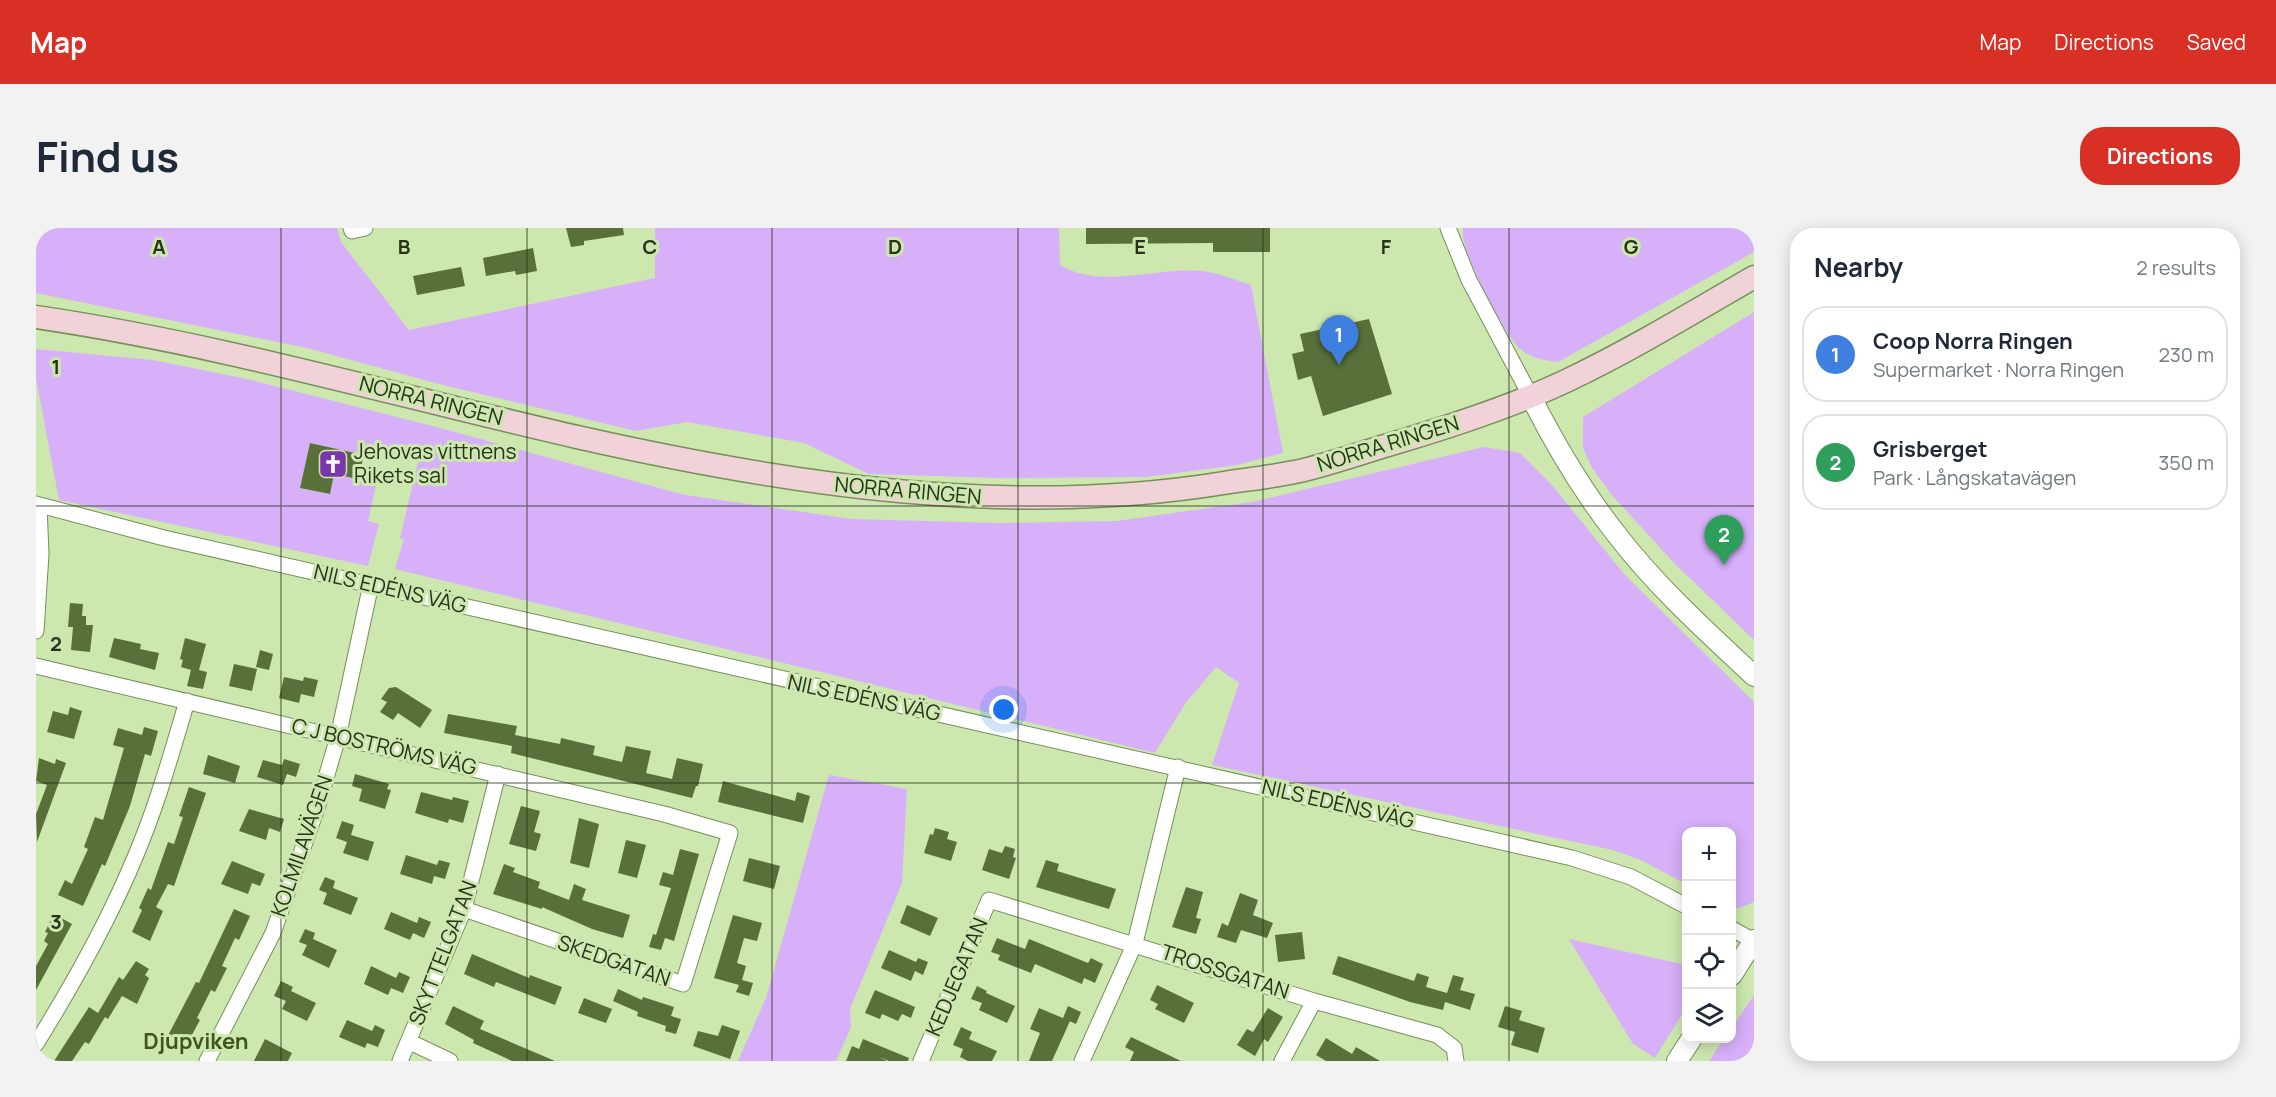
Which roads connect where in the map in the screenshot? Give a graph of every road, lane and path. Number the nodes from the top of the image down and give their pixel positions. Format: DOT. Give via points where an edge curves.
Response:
graph roads {
  1 [pos="1448,228"];
  2 [pos="1754,277"];
  3 [pos="36,317"];
  4 [pos="1530,395"];
  5 [pos="37,504"];
  6 [pos="371,584"];
  7 [pos="36,631"];
  8 [pos="36,666"];
  9 [pos="1754,676"];
  10 [pos="187,701"];
  11 [pos="338,737"];
  12 [pos="1178,767"];
  13 [pos="498,774"];
  14 [pos="730,833"];
  15 [pos="1682,904"];
  16 [pos="464,909"];
  17 [pos="1736,931"];
  18 [pos="1754,940"];
  19 [pos="1135,943"];
  20 [pos="1736,967"];
  21 [pos="1314,1001"];
  22 [pos="410,1042"];
  23 [pos="1689,1043"];
  24 [pos="36,1044"];
  25 [pos="207,1061"];
  26 [pos="400,1061"];
  27 [pos="450,1061"];
  28 [pos="921,1061"];
  29 [pos="1082,1061"];
  30 [pos="1282,1061"];
  31 [pos="1456,1061"];
  32 [pos="1677,1061"];
  1 -- 4 [label="street" via="1469,280"];
  2 -- 4 [label="main road, NORRA RINGEN" via="1656,335"];
  3 -- 4 [label="main road, NORRA RINGEN" via="216,348 577,437 701,463 834,484 1028,500 1165,493 1302,471 1417,436"];
  4 -- 9 [label="street" via="1566,463 1617,536 1678,605"];
  5 -- 6 [label="street, NILS EDÉNS VÄG" via="164,538"];
  5 -- 7 [label="street" via="41,554"];
  6 -- 11 [label="street, KOLMILAVÄGEN"];
  6 -- 12 [label="street, NILS EDÉNS VÄG"];
  8 -- 10 [label="street, C J BOSTRÖMS VÄG"];
  10 -- 11 [label="street, C J BOSTRÖMS VÄG"];
  10 -- 24 [label="street" via="159,795 122,888 72,986"];
  11 -- 13 [label="street, C J BOSTRÖMS VÄG"];
  11 -- 25 [label="street, KOLMILAVÄGEN" via="273,933"];
  12 -- 15 [label="street, NILS EDÉNS VÄG" via="1572,858 1631,877"];
  12 -- 19 [label="street"];
  13 -- 14 [label="street, C J BOSTRÖMS VÄG"];
  13 -- 16 [label="street, SKYTTELGATAN"];
  14 -- 16 [label="street, SKEDGATAN" via="683,984"];
  16 -- 22 [label="street, SKYTTELGATAN"];
  17 -- 18 [label="street"];
  18 -- 20 [label="street"];
  19 -- 21 [label="street, TROSSGATAN"];
  19 -- 28 [label="street, KEDJEGATAN" via="989,900"];
  19 -- 29 [label="street"];
  21 -- 30 [label="street, TROSSGATAN"];
  21 -- 31 [label="street, TROSSGATAN" via="1437,1035 1454,1048"];
  22 -- 26 [label="street, SKYTTELGATAN"];
  22 -- 27 [label="street"];
  23 -- 32 [label="street"];
}
